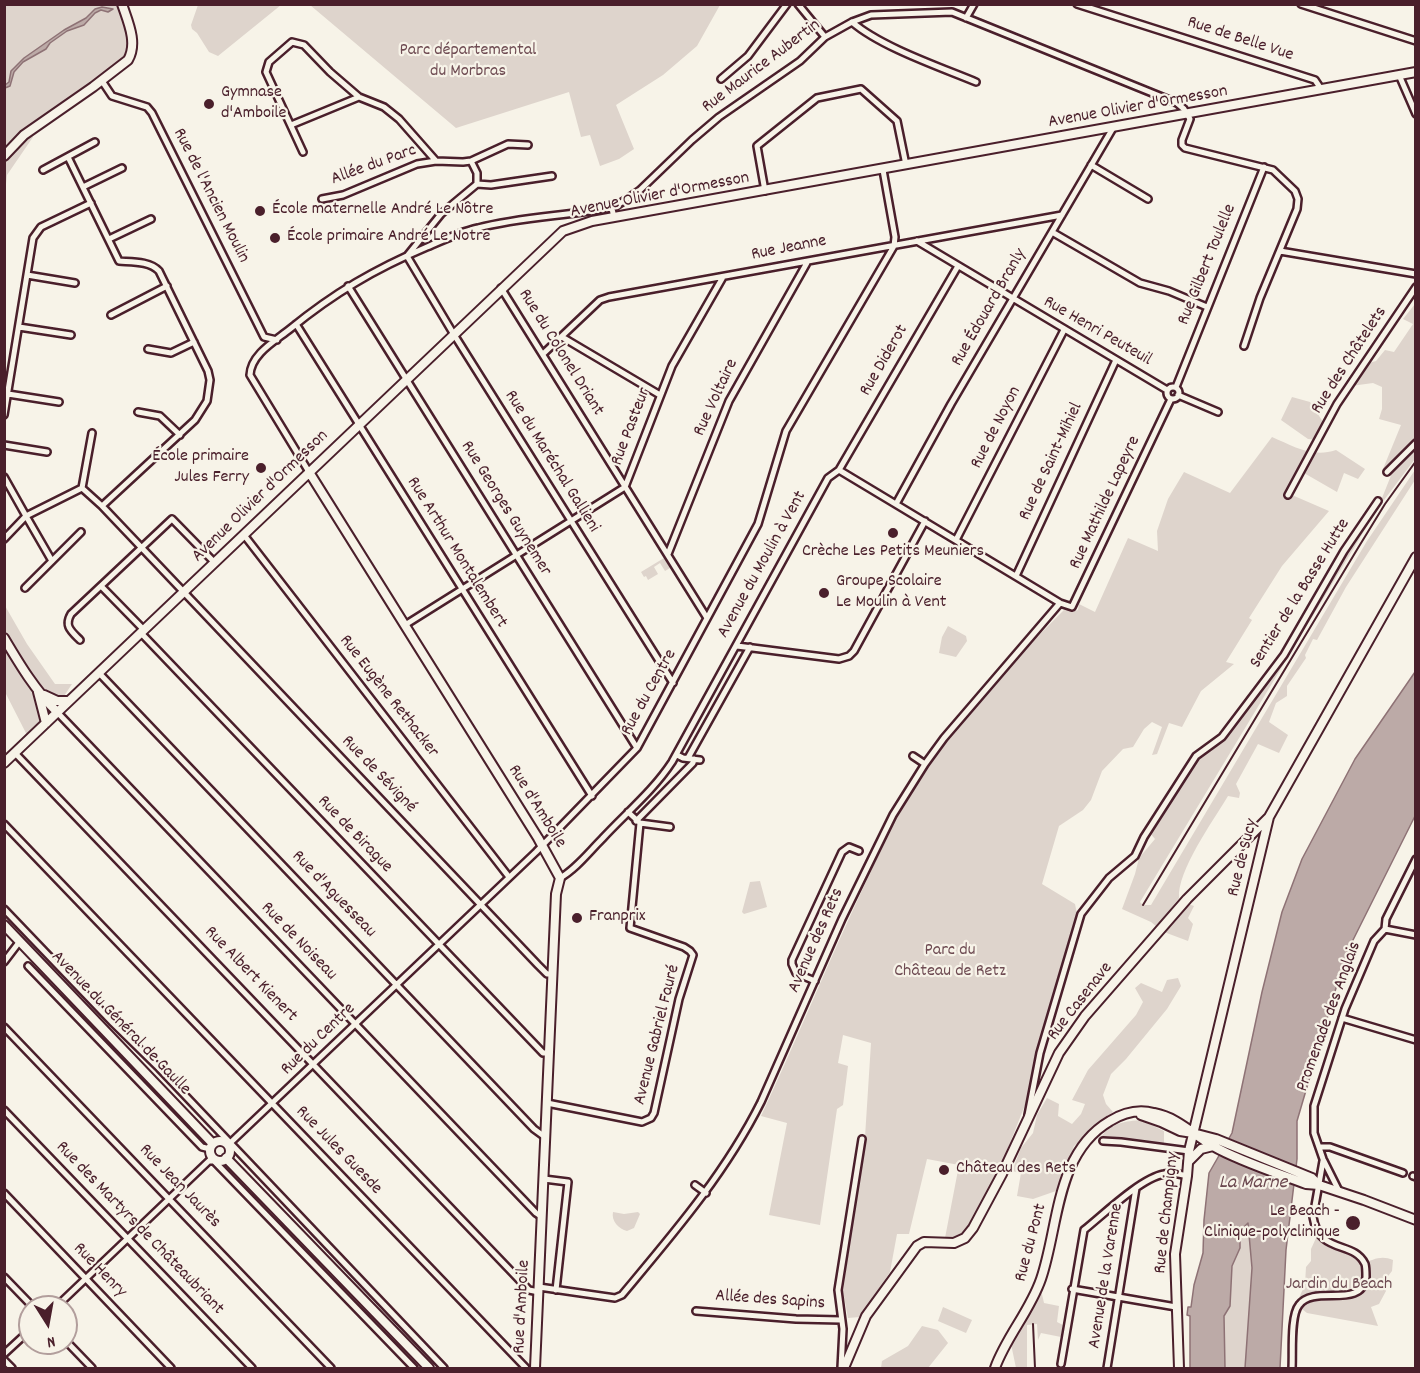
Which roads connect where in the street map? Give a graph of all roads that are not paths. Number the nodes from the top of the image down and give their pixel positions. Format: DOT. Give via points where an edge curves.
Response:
graph roads {
  1 [pos="122,4"];
  2 [pos="776,4"];
  3 [pos="787,4"];
  4 [pos="798,4"];
  5 [pos="974,4"];
  6 [pos="1077,4"];
  7 [pos="1301,4"];
  8 [pos="781,13"];
  9 [pos="966,18"];
  10 [pos="852,22"];
  11 [pos="825,37"];
  12 [pos="1416,40"];
  13 [pos="1416,72"];
  14 [pos="1399,75"];
  15 [pos="721,79"];
  16 [pos="102,81"];
  17 [pos="976,82"];
  18 [pos="1322,89"];
  19 [pos="359,97"];
  20 [pos="1188,114"];
  21 [pos="1416,114"];
  22 [pos="291,125"];
  23 [pos="1113,128"];
  24 [pos="95,142"];
  25 [pos="528,145"];
  26 [pos="303,152"];
  27 [pos="4,156"];
  28 [pos="68,157"];
  29 [pos="436,161"];
  30 [pos="471,161"];
  31 [pos="906,165"];
  32 [pos="1091,165"];
  33 [pos="1264,166"];
  34 [pos="122,168"];
  35 [pos="883,170"];
  36 [pos="43,171"];
  37 [pos="552,176"];
  38 [pos="477,184"];
  39 [pos="83,187"];
  40 [pos="765,191"];
  41 [pos="1148,199"];
  42 [pos="322,200"];
  43 [pos="91,203"];
  44 [pos="616,206"];
  45 [pos="1062,215"];
  46 [pos="614,218"];
  47 [pos="151,219"];
  48 [pos="1052,232"];
  49 [pos="109,239"];
  50 [pos="917,241"];
  51 [pos="894,246"];
  52 [pos="1280,251"];
  53 [pos="407,256"];
  54 [pos="808,261"];
  55 [pos="958,266"];
  56 [pos="1416,274"];
  57 [pos="27,275"];
  58 [pos="723,277"];
  59 [pos="75,283"];
  60 [pos="167,286"];
  61 [pos="348,286"];
  62 [pos="1416,287"];
  63 [pos="501,288"];
  64 [pos="1012,299"];
  65 [pos="1207,307"];
  66 [pos="111,315"];
  67 [pos="296,324"];
  68 [pos="19,327"];
  69 [pos="1064,330"];
  70 [pos="453,333"];
  71 [pos="71,335"];
  72 [pos="562,337"];
  73 [pos="277,340"];
  74 [pos="194,342"];
  75 [pos="1244,346"];
  76 [pos="148,349"];
  77 [pos="543,354"];
  78 [pos="4,358"];
  79 [pos="13,360"];
  80 [pos="1116,360"];
  81 [pos="406,379"];
  82 [pos="1176,387"];
  83 [pos="1167,390"];
  84 [pos="8,394"];
  85 [pos="660,395"];
  86 [pos="1179,396"];
  87 [pos="1171,399"];
  88 [pos="59,402"];
  89 [pos="138,412"];
  90 [pos="1218,412"];
  91 [pos="4,415"];
  92 [pos="358,425"];
  93 [pos="92,433"];
  94 [pos="180,435"];
  95 [pos="1416,443"];
  96 [pos="4,445"];
  97 [pos="47,452"];
  98 [pos="839,470"];
  99 [pos="309,472"];
  100 [pos="1387,472"];
  101 [pos="4,477"];
  102 [pos="625,487"];
  103 [pos="82,488"];
  104 [pos="1288,495"];
  105 [pos="1378,501"];
  106 [pos="896,504"];
  107 [pos="102,506"];
  108 [pos="27,516"];
  109 [pos="570,521"];
  110 [pos="925,521"];
  111 [pos="81,532"];
  112 [pos="244,535"];
  113 [pos="4,539"];
  114 [pos="956,540"];
  115 [pos="141,548"];
  116 [pos="668,554"];
  117 [pos="516,555"];
  118 [pos="1416,557"];
  119 [pos="52,561"];
  120 [pos="215,563"];
  121 [pos="1016,576"];
  122 [pos="101,586"];
  123 [pos="25,588"];
  124 [pos="461,590"];
  125 [pos="183,593"];
  126 [pos="1060,603"];
  127 [pos="708,618"];
  128 [pos="405,625"];
  129 [pos="143,631"];
  130 [pos="4,638"];
  131 [pos="80,640"];
  132 [pos="737,646"];
  133 [pos="750,647"];
  134 [pos="99,673"];
  135 [pos="673,683"];
  136 [pos="37,691"];
  137 [pos="69,701"];
  138 [pos="57,712"];
  139 [pos="46,723"];
  140 [pos="637,748"];
  141 [pos="15,753"];
  142 [pos="676,755"];
  143 [pos="913,756"];
  144 [pos="694,759"];
  145 [pos="4,763"];
  146 [pos="925,764"];
  147 [pos="592,796"];
  148 [pos="627,812"];
  149 [pos="1269,817"];
  150 [pos="638,822"];
  151 [pos="4,824"];
  152 [pos="670,826"];
  153 [pos="542,845"];
  154 [pos="859,851"];
  155 [pos="1416,859"];
  156 [pos="509,877"];
  157 [pos="560,878"];
  158 [pos="481,905"];
  159 [pos="4,909"];
  160 [pos="17,922"];
  161 [pos="1385,929"];
  162 [pos="6,930"];
  163 [pos="1416,935"];
  164 [pos="20,941"];
  165 [pos="439,945"];
  166 [pos="4,962"];
  167 [pos="28,966"];
  168 [pos="61,968"];
  169 [pos="552,974"];
  170 [pos="53,976"];
  171 [pos="815,981"];
  172 [pos="45,983"];
  173 [pos="398,984"];
  174 [pos="1342,1018"];
  175 [pos="112,1023"];
  176 [pos="356,1025"];
  177 [pos="4,1027"];
  178 [pos="105,1030"];
  179 [pos="97,1038"];
  180 [pos="1416,1040"];
  181 [pos="548,1053"];
  182 [pos="315,1064"];
  183 [pos="547,1103"];
  184 [pos="273,1104"];
  185 [pos="4,1110"];
  186 [pos="1029,1119"];
  187 [pos="1193,1133"];
  188 [pos="546,1137"];
  189 [pos="862,1138"];
  190 [pos="1103,1141"];
  191 [pos="1215,1143"];
  192 [pos="229,1145"];
  193 [pos="1319,1147"];
  194 [pos="1189,1151"];
  195 [pos="211,1153"];
  196 [pos="226,1158"];
  197 [pos="1323,1159"];
  198 [pos="1188,1162"];
  199 [pos="1403,1173"];
  200 [pos="1187,1176"];
  201 [pos="544,1179"];
  202 [pos="695,1185"];
  203 [pos="1319,1185"];
  204 [pos="1136,1188"];
  205 [pos="1339,1191"];
  206 [pos="4,1193"];
  207 [pos="706,1193"];
  208 [pos="170,1198"];
  209 [pos="542,1217"];
  210 [pos="1416,1220"];
  211 [pos="128,1239"];
  212 [pos="4,1277"];
  213 [pos="86,1279"];
  214 [pos="1072,1289"];
  215 [pos="539,1290"];
  216 [pos="556,1290"];
  217 [pos="21,1295"];
  218 [pos="69,1295"];
  219 [pos="1119,1297"];
  220 [pos="1176,1307"];
  221 [pos="696,1311"];
  222 [pos="841,1320"];
  223 [pos="18,1341"];
  224 [pos="78,1353"];
  225 [pos="4,1354"];
  226 [pos="4,1360"];
  227 [pos="1061,1364"];
  228 [pos="12,1368"];
  229 [pos="92,1368"];
  230 [pos="171,1368"];
  231 [pos="252,1368"];
  232 [pos="331,1368"];
  233 [pos="414,1368"];
  234 [pos="429,1368"];
  235 [pos="444,1368"];
  236 [pos="526,1368"];
  237 [pos="535,1368"];
  238 [pos="842,1368"];
  239 [pos="995,1368"];
  240 [pos="1107,1368"];
  241 [pos="1179,1368"];
  242 [pos="1292,1368"];
  1 -- 16 [label="street" via="131,33 131,54"];
  2 -- 8 [label="street"];
  3 -- 8 [label="street"];
  4 -- 11 [label="street"];
  5 -- 9 [label="street"];
  6 -- 18 [label="street, Rue de Belle Vue" via="1316,81"];
  7 -- 12 [label="street"];
  8 -- 15 [label="street" via="748,56"];
  9 -- 10 [label="street, Rue Maurice Aubertin" via="952,12 871,15"];
  9 -- 20 [label="street" via="1177,103"];
  10 -- 11 [label="street, Rue Maurice Aubertin"];
  10 -- 17 [label="street" via="910,54"];
  11 -- 44 [label="street, Rue Maurice Aubertin" via="800,62 719,117 639,191"];
  13 -- 14 [label="street, Avenue Olivier d'Ormesson"];
  14 -- 18 [label="street, Avenue Olivier d'Ormesson"];
  14 -- 21 [label="street"];
  16 -- 27 [label="street" via="24,135"];
  16 -- 73 [label="street, Rue de l'Ancien Moulin" via="112,96 147,107 152,113 264,337"];
  18 -- 20 [label="street, Avenue Olivier d'Ormesson"];
  19 -- 22 [label="street"];
  19 -- 22 [label="street" via="304,45 292,42 269,62 266,72"];
  19 -- 29 [label="street" via="384,107 399,119"];
  20 -- 23 [label="street, Avenue Olivier d'Ormesson"];
  20 -- 33 [label="street" via="1189,124 1182,140 1185,148"];
  22 -- 26 [label="street"];
  23 -- 31 [label="street, Avenue Olivier d'Ormesson"];
  23 -- 32 [label="street, Rue Édouard Branly"];
  24 -- 28 [label="street"];
  25 -- 30 [label="street, Allée du Parc" via="508,144"];
  28 -- 36 [label="street"];
  28 -- 39 [label="street"];
  29 -- 30 [label="street, Allée du Parc"];
  29 -- 42 [label="street, Allée du Parc" via="417,164"];
  30 -- 38 [label="street"];
  31 -- 35 [label="street, Avenue Olivier d'Ormesson"];
  31 -- 40 [label="street" via="897,121 861,89 817,98 757,146"];
  32 -- 41 [label="street"];
  32 -- 45 [label="street, Rue Édouard Branly"];
  33 -- 52 [label="street" via="1295,191 1298,199"];
  33 -- 65 [label="street, Rue Gilbert Toulelle"];
  34 -- 39 [label="street"];
  35 -- 40 [label="street, Avenue Olivier d'Ormesson"];
  35 -- 51 [label="street"];
  37 -- 38 [label="street" via="491,186"];
  38 -- 53 [label="street" via="441,214"];
  39 -- 43 [label="street"];
  40 -- 46 [label="street, Avenue Olivier d'Ormesson"];
  43 -- 49 [label="street"];
  43 -- 57 [label="street" via="41,227 33,238"];
  45 -- 48 [label="street, Rue Édouard Branly"];
  45 -- 50 [label="street, Rue Jeanne"];
  46 -- 53 [label="street, Rue d'Amboile" via="608,208 499,223 476,228"];
  46 -- 63 [label="street, Avenue Olivier d'Ormesson" via="563,231"];
  47 -- 49 [label="street"];
  48 -- 64 [label="street, Rue Édouard Branly"];
  48 -- 65 [label="street" via="1140,283"];
  49 -- 60 [label="street" via="119,261 154,266"];
  50 -- 51 [label="street, Rue Jeanne"];
  50 -- 55 [label="street, Rue Henri Peuteuil"];
  51 -- 54 [label="street, Rue Jeanne"];
  51 -- 127 [label="street, Rue du Centre" via="786,431 758,524"];
  52 -- 56 [label="street"];
  52 -- 75 [label="street"];
  53 -- 61 [label="street, Rue d'Amboile"];
  53 -- 70 [label="street, Rue du Maréchal Gallieni"];
  54 -- 58 [label="street, Rue Jeanne"];
  54 -- 116 [label="street, Rue Voltaire" via="729,401"];
  55 -- 64 [label="street, Rue Henri Peuteuil"];
  55 -- 98 [label="street, Rue Diderot"];
  57 -- 59 [label="street"];
  57 -- 68 [label="street"];
  58 -- 72 [label="street, Rue Jeanne" via="600,300"];
  58 -- 85 [label="street, Rue Pasteur" via="672,366"];
  60 -- 66 [label="street"];
  60 -- 74 [label="street"];
  61 -- 67 [label="street, Rue d'Amboile"];
  61 -- 81 [label="street, Rue Georges Guynemer"];
  62 -- 104 [label="street, Rue des Châtelets" via="1336,404"];
  63 -- 70 [label="street, Avenue Olivier d'Ormesson"];
  63 -- 77 [label="street, Rue du Colonel Driant"];
  64 -- 69 [label="street, Rue Henri Peuteuil"];
  64 -- 106 [label="street, Rue Édouard Branly"];
  65 -- 82 [label="street, Rue Gilbert Toulelle"];
  67 -- 73 [label="street, Rue d'Amboile"];
  67 -- 92 [label="street, Rue Arthur Montalembert"];
  68 -- 71 [label="street"];
  68 -- 79 [label="street"];
  69 -- 80 [label="street, Rue Henri Peuteuil"];
  69 -- 114 [label="street, Rue de Noyon"];
  70 -- 81 [label="street, Avenue Olivier d'Ormesson"];
  70 -- 109 [label="street, Rue du Maréchal Gallieni"];
  72 -- 77 [label="street, Rue Jeanne"];
  72 -- 85 [label="street"];
  73 -- 99 [label="street, Rue d'Amboile" via="255,358 250,375"];
  74 -- 76 [label="street" via="171,353"];
  74 -- 94 [label="street" via="208,371 210,391 203,409"];
  77 -- 102 [label="street, Rue du Colonel Driant"];
  78 -- 79 [label="street"];
  79 -- 84 [label="street"];
  80 -- 83 [label="street, Rue Henri Peuteuil"];
  80 -- 121 [label="street, Rue de Saint-Mihiel"];
  81 -- 92 [label="street, Avenue Olivier d'Ormesson"];
  81 -- 117 [label="street, Rue Georges Guynemer"];
  82 -- 83 [label="street"];
  82 -- 86 [label="street"];
  83 -- 87 [label="street"];
  84 -- 88 [label="street"];
  84 -- 91 [label="street"];
  85 -- 102 [label="street, Rue Pasteur"];
  86 -- 87 [label="street"];
  86 -- 90 [label="street"];
  87 -- 126 [label="street, Rue Mathilde Lapeyre" via="1074,605"];
  89 -- 94 [label="street" via="160,416"];
  92 -- 99 [label="street, Avenue Olivier d'Ormesson"];
  92 -- 124 [label="street, Rue Arthur Montalembert"];
  93 -- 103 [label="street"];
  94 -- 107 [label="street"];
  95 -- 100 [label="street"];
  96 -- 97 [label="street"];
  98 -- 106 [label="street"];
  98 -- 132 [label="street, Avenue du Moulin à Vent" via="828,478"];
  99 -- 112 [label="street, Avenue Olivier d'Ormesson"];
  99 -- 128 [label="street, Rue d'Amboile"];
  101 -- 108 [label="street"];
  102 -- 109 [label="street, Rue Pasteur"];
  102 -- 116 [label="street, Rue du Colonel Driant"];
  103 -- 107 [label="street, Rue de Sévigné"];
  103 -- 108 [label="street"];
  105 -- 186 [label="street, Sentier de la Basse Hutte" via="1284,655 1222,737 1196,756 1132,860 1109,878 1081,914 1040,1053"];
  106 -- 110 [label="street"];
  107 -- 115 [label="street, Rue de Sévigné"];
  108 -- 113 [label="street"];
  108 -- 119 [label="street"];
  109 -- 117 [label="street, Rue Pasteur"];
  109 -- 135 [label="street, Rue du Maréchal Gallieni"];
  110 -- 114 [label="street"];
  110 -- 133 [label="street" via="849,656 839,659"];
  111 -- 119 [label="street"];
  112 -- 120 [label="street, Avenue Olivier d'Ormesson"];
  112 -- 156 [label="street, Rue Eugène Rethacker"];
  114 -- 121 [label="street"];
  115 -- 120 [label="street" via="172,519"];
  115 -- 122 [label="street"];
  115 -- 125 [label="street, Rue de Sévigné"];
  116 -- 127 [label="street, Rue du Colonel Driant"];
  117 -- 124 [label="street, Rue Pasteur"];
  117 -- 140 [label="street, Rue Georges Guynemer"];
  118 -- 149 [label="street, Rue de Sucy"];
  119 -- 123 [label="street"];
  120 -- 125 [label="street, Avenue Olivier d'Ormesson"];
  121 -- 126 [label="street"];
  122 -- 129 [label="street, Rue de Birague"];
  122 -- 131 [label="street" via="67,621 68,628"];
  124 -- 128 [label="street, Rue Pasteur"];
  124 -- 147 [label="street, Rue Arthur Montalembert"];
  125 -- 129 [label="street, Avenue Olivier d'Ormesson"];
  125 -- 158 [label="street, Rue de Sévigné"];
  126 -- 146 [label="street, Avenue des Rets" via="957,721"];
  127 -- 135 [label="street, Rue du Centre"];
  128 -- 153 [label="street, Rue d'Amboile"];
  129 -- 134 [label="street, Avenue Olivier d'Ormesson"];
  129 -- 165 [label="street, Rue de Birague"];
  130 -- 136 [label="street"];
  132 -- 133 [label="street"];
  132 -- 142 [label="street, Avenue du Moulin à Vent"];
  133 -- 144 [label="street"];
  134 -- 137 [label="street, Avenue Olivier d'Ormesson"];
  134 -- 173 [label="street, Rue d'Aguesseau"];
  135 -- 140 [label="street, Rue du Centre"];
  136 -- 137 [label="street" via="52,699"];
  136 -- 138 [label="street"];
  136 -- 139 [label="street"];
  137 -- 138 [label="street, Avenue Olivier d'Ormesson"];
  138 -- 139 [label="street, Avenue Olivier d'Ormesson"];
  138 -- 176 [label="street, Rue de Noiseau"];
  139 -- 141 [label="street, Avenue Olivier d'Ormesson"];
  140 -- 147 [label="street, Rue du Centre"];
  141 -- 145 [label="street, Avenue Olivier d'Ormesson"];
  141 -- 182 [label="street, Rue Albert Kienert"];
  142 -- 144 [label="street"];
  142 -- 148 [label="street, Avenue du Moulin à Vent" via="666,772"];
  143 -- 146 [label="street"];
  144 -- 150 [label="street"];
  146 -- 171 [label="street, Avenue des Rets" via="871,857"];
  147 -- 153 [label="street, Rue du Centre"];
  148 -- 150 [label="street"];
  148 -- 157 [label="street, Avenue du Moulin à Vent"];
  149 -- 186 [label="street, Rue Casenave" via="1186,899 1085,1016 1059,1053"];
  149 -- 187 [label="street, Rue de Sucy"];
  150 -- 152 [label="street"];
  150 -- 183 [label="street, Avenue Gabriel Fauré" via="630,928 684,947 693,955 679,999 654,1113 642,1122"];
  151 -- 184 [label="street, Rue Jules Guesde"];
  153 -- 156 [label="street, Rue du Centre"];
  153 -- 157 [label="street, Rue d'Amboile"];
  154 -- 171 [label="street" via="849,847 842,852 792,960 796,973"];
  155 -- 161 [label="street, Promenade des Anglais" via="1386,919"];
  156 -- 158 [label="street, Rue du Centre"];
  157 -- 169 [label="street, Rue d'Amboile"];
  158 -- 165 [label="street, Rue du Centre"];
  158 -- 169 [label="street, Rue de Sévigné" via="538,966"];
  159 -- 160 [label="street"];
  160 -- 162 [label="street"];
  160 -- 168 [label="street"];
  161 -- 163 [label="street"];
  161 -- 174 [label="street, Promenade des Anglais" via="1374,941"];
  162 -- 164 [label="street, Avenue du Général de Gaulle"];
  164 -- 166 [label="street"];
  164 -- 170 [label="street, Avenue du Général de Gaulle"];
  165 -- 173 [label="street, Rue du Centre"];
  165 -- 181 [label="street, Rue de Birague" via="543,1053"];
  167 -- 172 [label="street"];
  168 -- 170 [label="street"];
  168 -- 175 [label="street"];
  169 -- 181 [label="street, Rue d'Amboile"];
  170 -- 172 [label="street"];
  170 -- 178 [label="street, Avenue du Général de Gaulle"];
  171 -- 207 [label="street, Avenue des Rets" via="755,1114"];
  172 -- 179 [label="street"];
  173 -- 176 [label="street, Rue du Centre"];
  173 -- 188 [label="street, Rue d'Aguesseau" via="534,1130"];
  174 -- 180 [label="street"];
  174 -- 193 [label="street, Promenade des Anglais" via="1314,1106"];
  175 -- 178 [label="street"];
  175 -- 192 [label="street"];
  176 -- 182 [label="street, Rue du Centre"];
  176 -- 209 [label="street, Rue de Noiseau"];
  177 -- 208 [label="street, Rue Jean Jaurès"];
  178 -- 179 [label="street"];
  178 -- 195 [label="street, Avenue du Général de Gaulle"];
  179 -- 195 [label="street"];
  181 -- 183 [label="street, Rue d'Amboile"];
  182 -- 184 [label="street, Rue du Centre"];
  182 -- 215 [label="street, Rue Albert Kienert" via="529,1290"];
  183 -- 188 [label="street, Rue d'Amboile"];
  184 -- 192 [label="street, Rue du Centre"];
  184 -- 236 [label="street, Rue Jules Guesde"];
  185 -- 211 [label="street, Rue des Martyrs de Châteaubriant"];
  186 -- 238 [label="street, Rue Casenave" via="969,1233 954,1243 924,1242 917,1246 866,1316"];
  187 -- 191 [label="street, Rue du Pont"];
  187 -- 194 [label="street, Rue de Champigny"];
  187 -- 239 [label="street, Rue du Pont" via="1182,1123 1142,1111 1103,1125 1072,1163 1040,1282"];
  188 -- 201 [label="street, Rue d'Amboile"];
  189 -- 222 [label="street" via="838,1290"];
  190 -- 194 [label="street"];
  191 -- 198 [label="street"];
  191 -- 203 [label="street, Rue du Pont" via="1301,1178 1309,1186"];
  192 -- 195 [label="street" via="222,1141"];
  192 -- 196 [label="street"];
  192 -- 235 [label="street"];
  193 -- 197 [label="street, Promenade des Anglais"];
  193 -- 199 [label="street"];
  194 -- 198 [label="street, Rue de Champigny"];
  195 -- 196 [label="street" via="218,1160"];
  195 -- 208 [label="street"];
  195 -- 233 [label="street" via="214,1161"];
  196 -- 234 [label="street"];
  197 -- 203 [label="street, Promenade des Anglais"];
  197 -- 205 [label="street, Promenade des Anglais"];
  198 -- 200 [label="street, Rue de Champigny"];
  200 -- 204 [label="street" via="1162,1174"];
  200 -- 220 [label="street, Rue de Champigny" via="1175,1254"];
  201 -- 209 [label="street, Rue d'Amboile"];
  201 -- 216 [label="street" via="568,1182"];
  202 -- 207 [label="street"];
  203 -- 205 [label="street, Rue du Pont"];
  203 -- 242 [label="street, Promenade des Anglais" via="1313,1217 1318,1233 1357,1255 1365,1264 1366,1277 1361,1289 1353,1294 1316,1296 1299,1305"];
  204 -- 214 [label="street" via="1084,1230"];
  204 -- 219 [label="street, Avenue de la Varenne"];
  205 -- 210 [label="street, Rue du Pont"];
  206 -- 213 [label="street, Rue Henry"];
  207 -- 216 [label="street, Avenue des Rets" via="622,1295 615,1298"];
  208 -- 211 [label="street"];
  208 -- 232 [label="street, Rue Jean Jaurès"];
  209 -- 215 [label="street, Rue d'Amboile"];
  211 -- 213 [label="street"];
  211 -- 231 [label="street, Rue des Martyrs de Châteaubriant"];
  212 -- 217 [label="street"];
  213 -- 218 [label="street"];
  213 -- 230 [label="street, Rue Henry"];
  214 -- 219 [label="street"];
  214 -- 227 [label="street"];
  215 -- 216 [label="street"];
  215 -- 237 [label="street, Rue d'Amboile"];
  219 -- 220 [label="street"];
  219 -- 240 [label="street, Avenue de la Varenne"];
  220 -- 241 [label="street, Rue de Champigny"];
  221 -- 222 [label="street, Allée des Sapins"];
  222 -- 238 [label="street"];
  223 -- 225 [label="street"];
  224 -- 229 [label="street"];
  226 -- 228 [label="street"];
}
